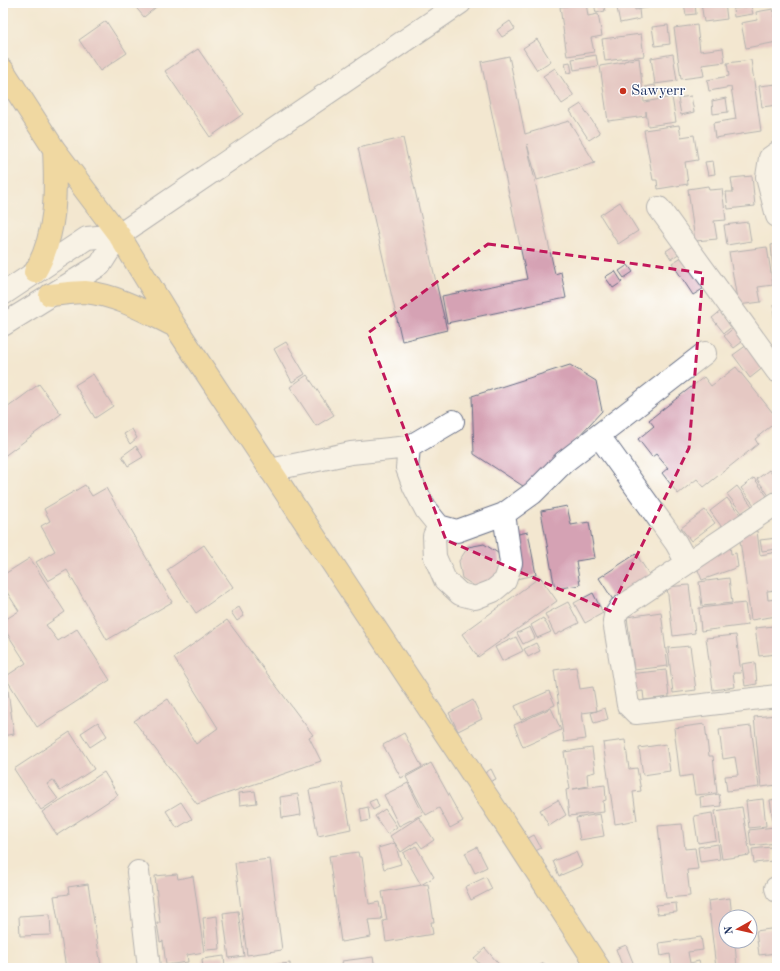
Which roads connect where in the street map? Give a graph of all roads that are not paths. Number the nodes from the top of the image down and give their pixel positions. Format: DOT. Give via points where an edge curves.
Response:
graph roads {
  1 [pos="460,3"];
  2 [pos="3,70"];
  3 [pos="54,149"];
  4 [pos="777,153"];
  5 [pos="659,208"];
  6 [pos="777,216"];
  7 [pos="119,235"];
  8 [pos="35,272"];
  9 [pos="3,294"];
  10 [pos="50,295"];
  11 [pos="3,325"];
  12 [pos="175,326"];
  13 [pos="706,353"];
  14 [pos="777,372"];
  15 [pos="453,421"];
  16 [pos="599,436"];
  17 [pos="409,447"];
  18 [pos="270,470"];
  19 [pos="777,503"];
  20 [pos="504,514"];
  21 [pos="440,526"];
  22 [pos="687,563"];
  23 [pos="777,696"];
  24 [pos="138,872"];
  25 [pos="149,968"];
  26 [pos="599,968"];
  1 -- 7 [label="street"];
  2 -- 3 [label="main road"];
  3 -- 7 [label="main road"];
  3 -- 8 [label="main road" via="56,185 51,234"];
  4 -- 6 [label="street" via="770,158 767,177"];
  5 -- 14 [label="street"];
  7 -- 8 [label="street" via="87,238"];
  7 -- 10 [label="street" via="100,265"];
  7 -- 12 [label="main road"];
  8 -- 9 [label="street"];
  10 -- 11 [label="street"];
  10 -- 12 [label="main road" via="83,292 100,295 119,300"];
  12 -- 18 [label="main road"];
  13 -- 16 [label="street"];
  15 -- 17 [label="street"];
  16 -- 20 [label="street" via="564,462 533,493"];
  16 -- 22 [label="street" via="676,543"];
  17 -- 18 [label="street" via="351,453"];
  17 -- 21 [label="street" via="407,468 414,487 426,510"];
  18 -- 26 [label="main road"];
  19 -- 22 [label="street"];
  20 -- 21 [label="street" via="457,531"];
  20 -- 21 [label="street" via="511,563 505,581 493,591 475,598 460,594 445,580 435,557 434,536"];
  22 -- 23 [label="street" via="620,608 615,616 628,705 638,714"];
  24 -- 25 [label="street"];
}
